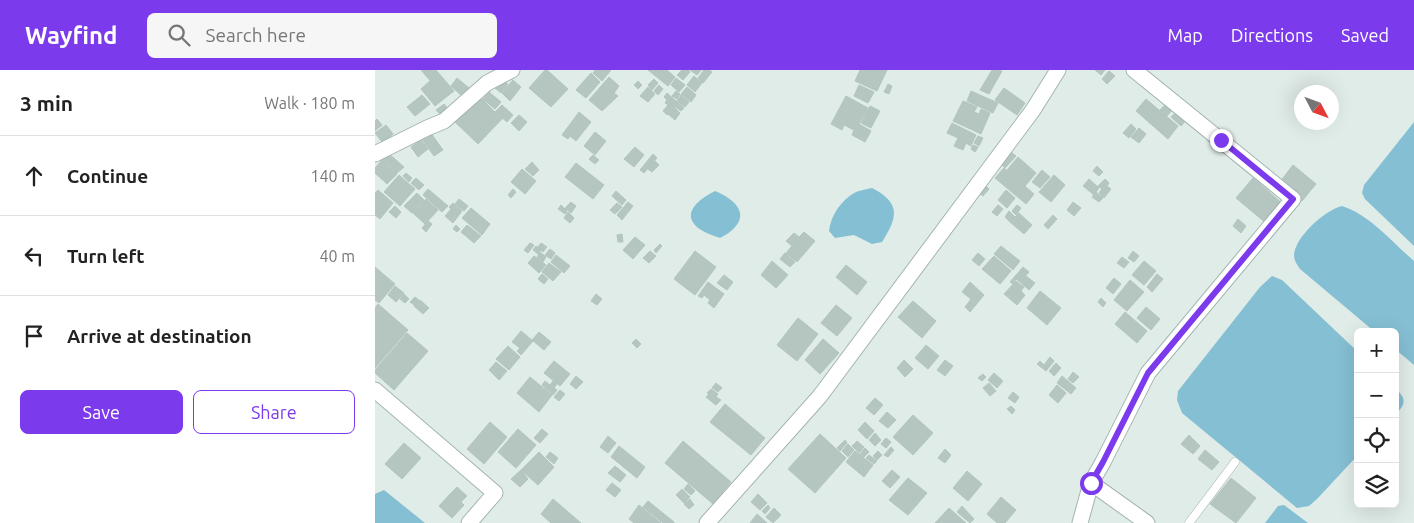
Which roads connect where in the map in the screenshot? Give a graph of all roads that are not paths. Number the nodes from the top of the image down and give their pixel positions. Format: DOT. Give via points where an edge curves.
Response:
graph roads {
  1 [pos="512,70"];
  2 [pos="1058,70"];
  3 [pos="1134,70"];
  4 [pos="375,154"];
  5 [pos="375,390"];
  6 [pos="1235,462"];
  7 [pos="1091,483"];
  8 [pos="469,523"];
  9 [pos="707,523"];
  10 [pos="1080,523"];
  11 [pos="1147,523"];
  12 [pos="1189,523"];
  1 -- 4 [label="street" via="487,83 445,122"];
  2 -- 9 [label="street" via="1033,110 821,396"];
  3 -- 7 [label="street" via="1293,199 1148,373"];
  5 -- 8 [label="street" via="495,493"];
  6 -- 12 [label="lane"];
  7 -- 10 [label="street"];
  7 -- 11 [label="street"];
}
